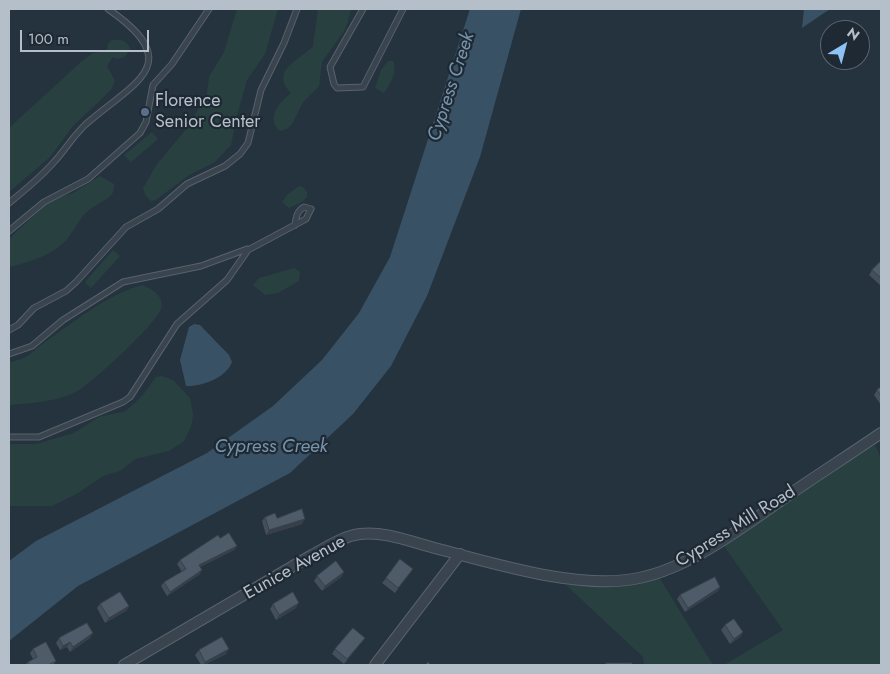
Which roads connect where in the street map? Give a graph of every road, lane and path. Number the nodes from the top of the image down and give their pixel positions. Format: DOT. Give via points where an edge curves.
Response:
graph roads {
  1 [pos="108,9"];
  2 [pos="209,9"];
  3 [pos="297,9"];
  4 [pos="363,9"];
  5 [pos="402,9"];
  6 [pos="9,203"];
  7 [pos="295,225"];
  8 [pos="9,231"];
  9 [pos="252,246"];
  10 [pos="9,330"];
  11 [pos="9,354"];
  12 [pos="881,433"];
  13 [pos="9,437"];
  14 [pos="460,554"];
  15 [pos="124,665"];
  16 [pos="375,665"];
  1 -- 6 [label="lane" via="134,30 148,48 148,65 143,76 124,96 85,125 48,169"];
  2 -- 8 [label="lane" via="172,64 152,86 146,122 140,132 93,175 44,202"];
  3 -- 10 [label="lane" via="260,90 248,143 240,154 226,166 187,184 158,209 126,226 66,291 34,308"];
  4 -- 5 [label="lane" via="330,67 337,88 363,86"];
  7 -- 9 [label="lane"];
  9 -- 11 [label="lane" via="201,266 123,282 63,320 43,339"];
  9 -- 13 [label="lane" via="227,280 177,324 130,397 39,437"];
  12 -- 14 [label="street, Cypress Mill Road" via="732,533 658,573 637,579 563,578"];
  14 -- 15 [label="street, Eunice Avenue" via="390,536 359,534 312,555"];
  14 -- 16 [label="street"];
}
